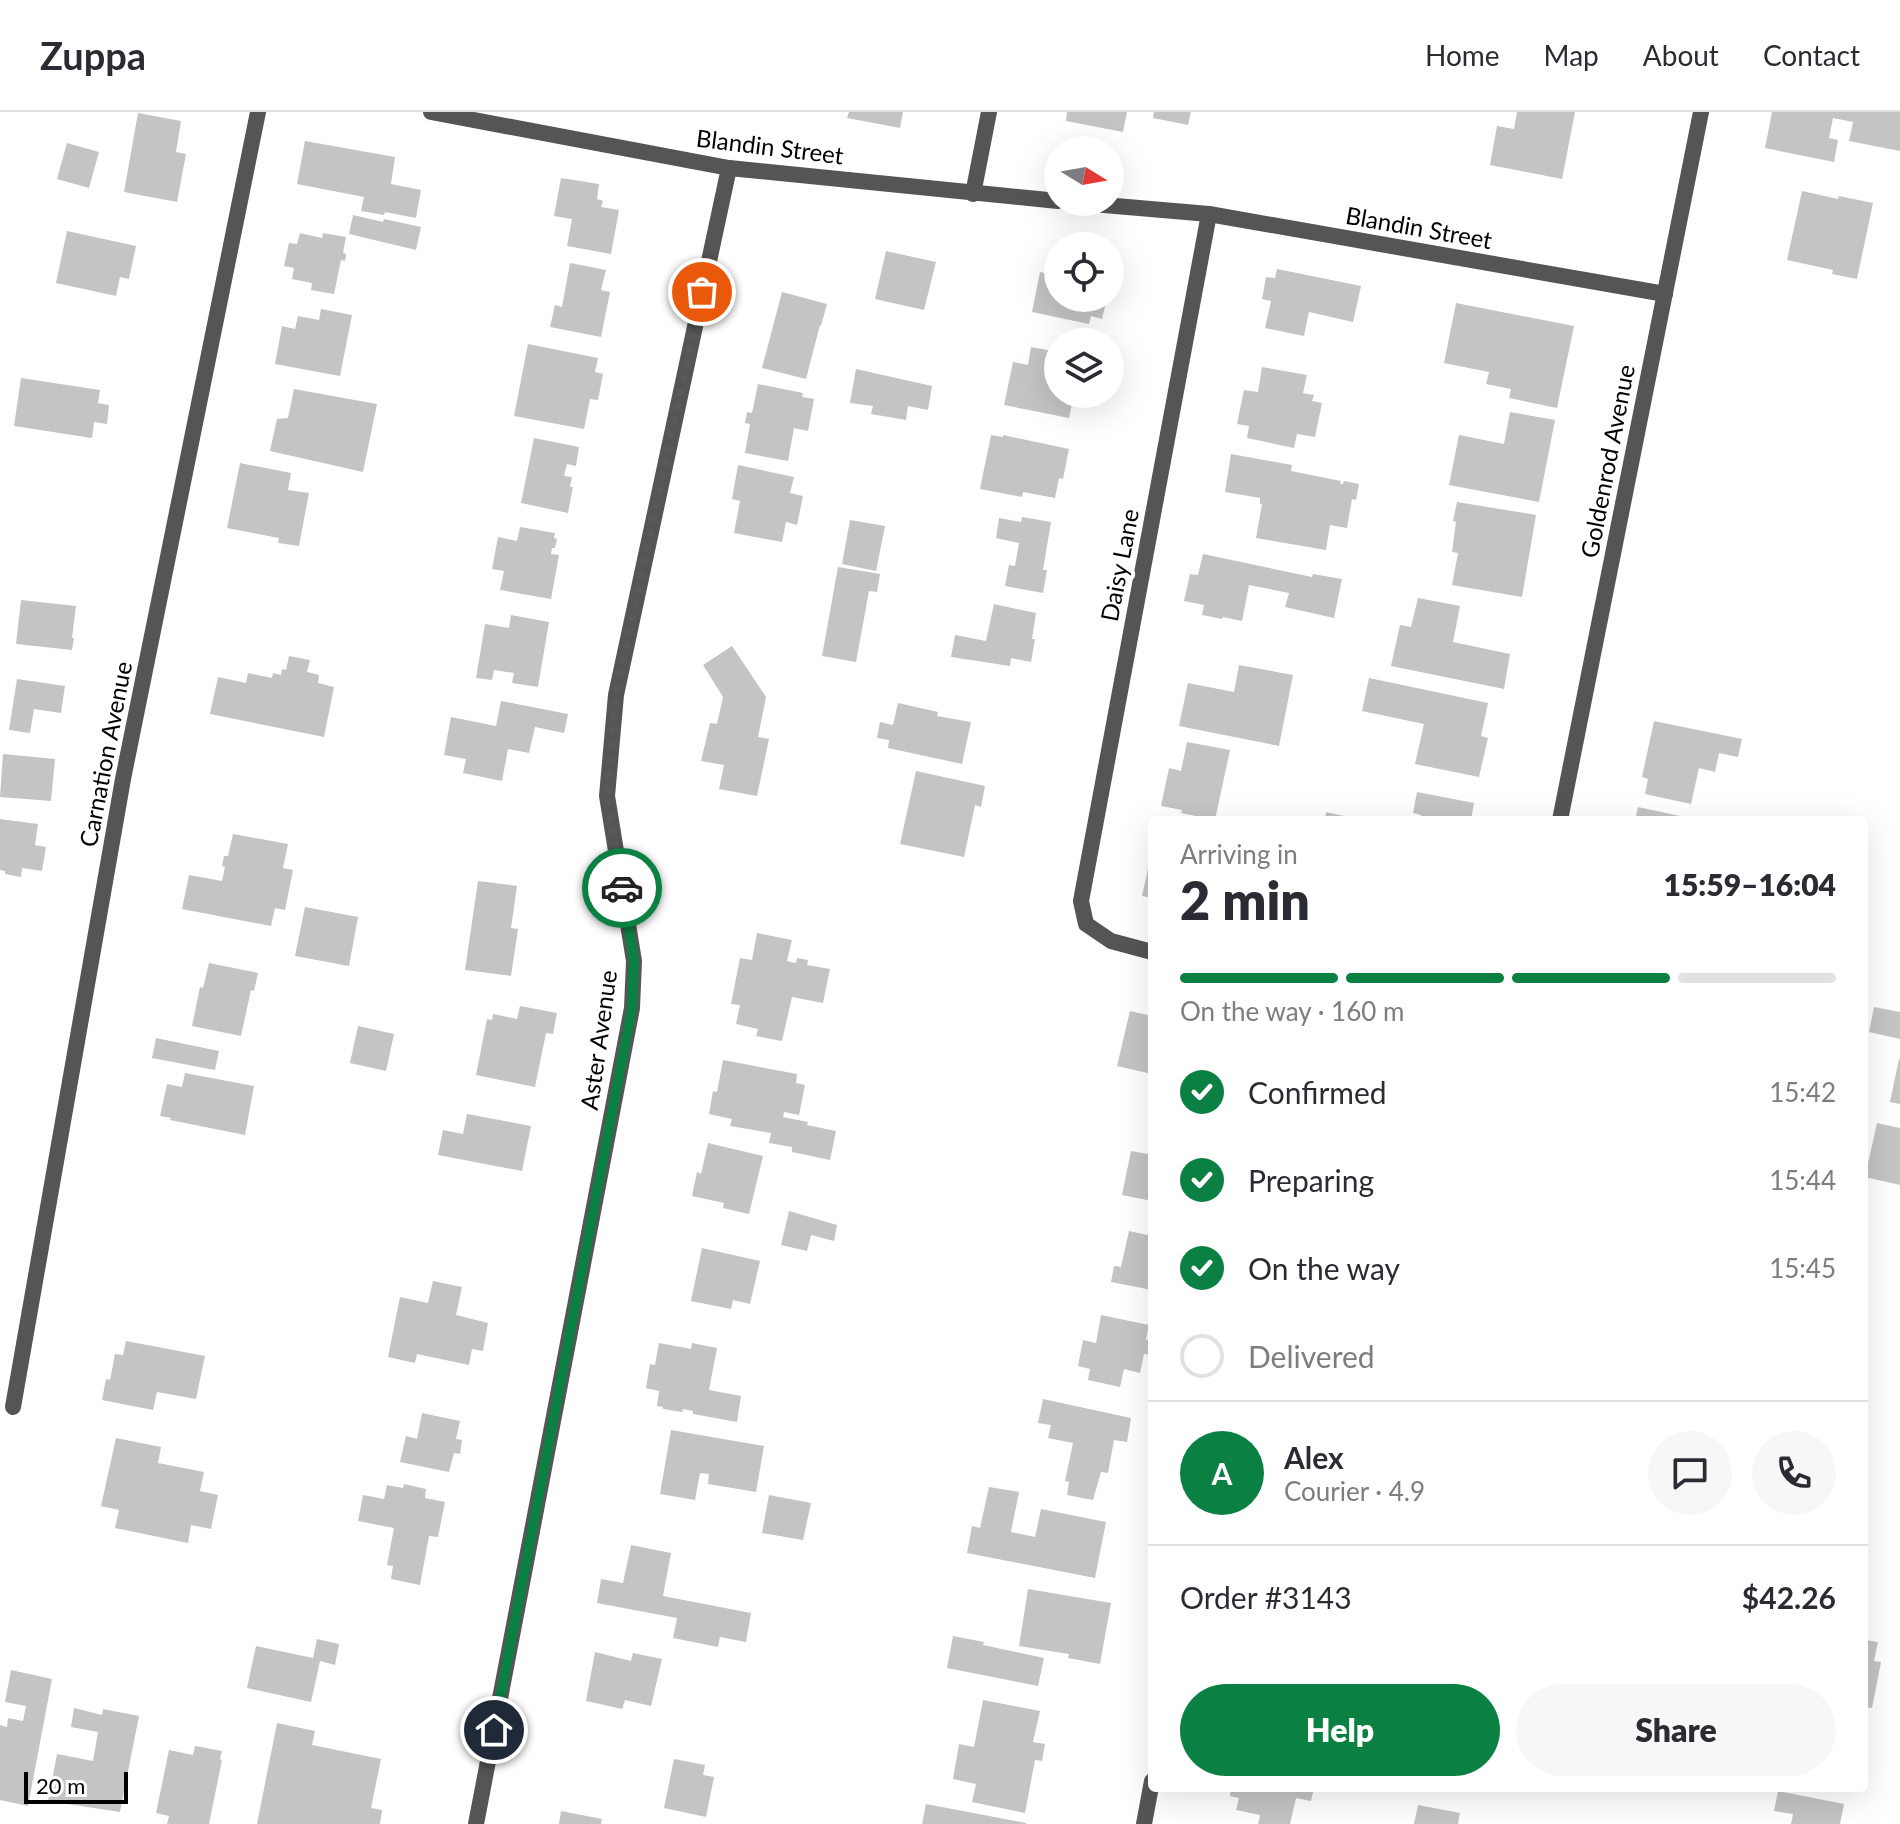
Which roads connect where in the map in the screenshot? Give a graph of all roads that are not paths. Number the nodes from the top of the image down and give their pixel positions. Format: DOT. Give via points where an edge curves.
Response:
graph roads {
  1 [pos="258,112"];
  2 [pos="431,112"];
  3 [pos="989,112"];
  4 [pos="1701,112"];
  5 [pos="729,168"];
  6 [pos="973,194"];
  7 [pos="1044,200"];
  8 [pos="1124,207"];
  9 [pos="1209,214"];
  10 [pos="1665,294"];
  11 [pos="1561,816"];
  12 [pos="1148,951"];
  13 [pos="13,1407"];
  14 [pos="1150,1792"];
  15 [pos="476,1824"];
  16 [pos="1144,1824"];
  1 -- 13 [label="street, Carnation Avenue" via="123,779"];
  2 -- 5 [label="street, Blandin Street"];
  3 -- 6 [label="street"];
  4 -- 10 [label="street, Goldenrod Avenue"];
  5 -- 6 [label="street, Blandin Street"];
  5 -- 15 [label="street, Aster Avenue" via="616,695 607,796 634,961 632,1008"];
  6 -- 7 [label="street, Blandin Street"];
  8 -- 9 [label="street, Blandin Street"];
  9 -- 10 [label="street, Blandin Street"];
  9 -- 12 [label="street, Daisy Lane" via="1081,901 1086,924 1111,941"];
  10 -- 11 [label="street, Goldenrod Avenue"];
  14 -- 16 [label="street"];
}
